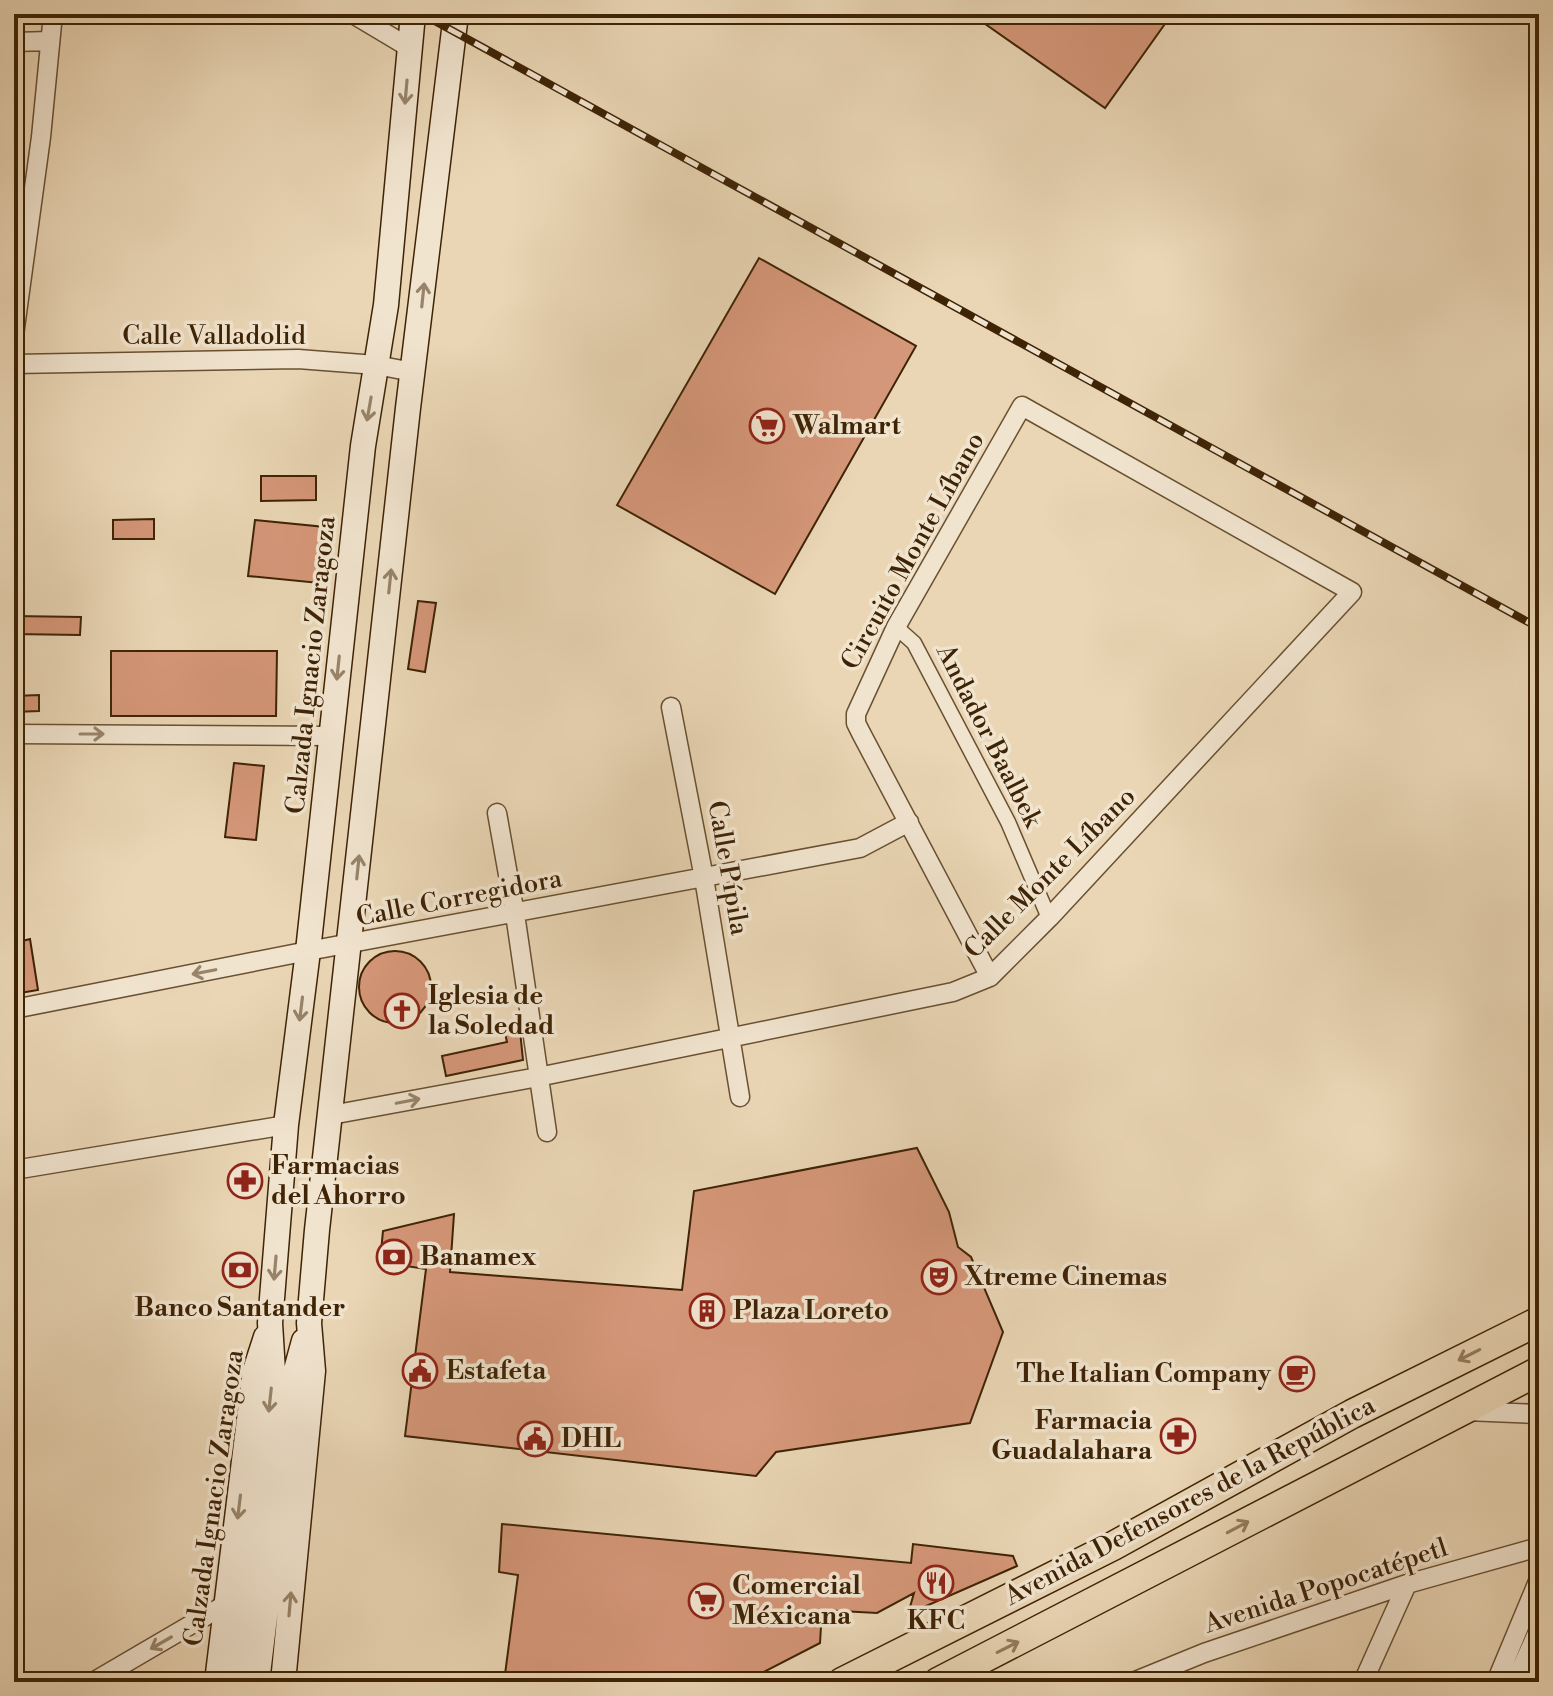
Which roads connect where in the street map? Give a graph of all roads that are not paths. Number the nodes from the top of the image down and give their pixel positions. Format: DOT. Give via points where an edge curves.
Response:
graph roads {
  1 [pos="53,14"];
  2 [pos="353,14"];
  3 [pos="413,14"];
  4 [pos="456,14"];
  5 [pos="50,41"];
  6 [pos="14,42"];
  7 [pos="410,48"];
  8 [pos="23,206"];
  9 [pos="386,305"];
  10 [pos="14,335"];
  11 [pos="414,363"];
  12 [pos="14,364"];
  13 [pos="376,365"];
  14 [pos="1022,406"];
  15 [pos="896,627"];
  16 [pos="671,707"];
  17 [pos="14,734"];
  18 [pos="331,736"];
  19 [pos="497,813"];
  20 [pos="909,822"];
  21 [pos="704,878"];
  22 [pos="515,914"];
  23 [pos="1049,918"];
  24 [pos="350,945"];
  25 [pos="308,951"];
  26 [pos="990,977"];
  27 [pos="14,1009"];
  28 [pos="730,1038"];
  29 [pos="538,1077"];
  30 [pos="740,1097"];
  31 [pos="331,1115"];
  32 [pos="286,1125"];
  33 [pos="547,1132"];
  34 [pos="14,1170"];
  35 [pos="1539,1321"];
  36 [pos="270,1323"];
  37 [pos="309,1323"];
  38 [pos="1539,1371"];
  39 [pos="1459,1411"];
  40 [pos="1539,1414"];
  41 [pos="272,1478"];
  42 [pos="1539,1547"];
  43 [pos="1539,1579"];
  44 [pos="1407,1584"];
  45 [pos="228,1603"];
  46 [pos="1539,1629"];
  47 [pos="1518,1676"];
  48 [pos="1539,1676"];
  49 [pos="93,1682"];
  50 [pos="217,1682"];
  51 [pos="237,1682"];
  52 [pos="257,1682"];
  53 [pos="283,1682"];
  54 [pos="842,1682"];
  55 [pos="938,1682"];
  56 [pos="1133,1682"];
  57 [pos="1363,1682"];
  58 [pos="1496,1682"];
  1 -- 5 [label="street"];
  2 -- 7 [label="street"];
  3 -- 7 [label="main road, Calzada Ignacio Zaragoza"];
  11 -- 4 [label="main road, Calzada Ignacio Zaragoza, one-way"];
  5 -- 6 [label="street"];
  5 -- 8 [label="street"];
  7 -- 9 [label="main road, Calzada Ignacio Zaragoza, one-way"];
  8 -- 10 [label="street"];
  9 -- 11 [label="main road"];
  9 -- 13 [label="main road, Calzada Ignacio Zaragoza"];
  11 -- 13 [label="street, Calle Valladolid"];
  24 -- 11 [label="main road, Calzada Ignacio Zaragoza, one-way"];
  12 -- 13 [label="street, Calle Valladolid" via="298,359"];
  13 -- 18 [label="main road, Calzada Ignacio Zaragoza, one-way"];
  14 -- 15 [label="street, Circuito Monte Líbano"];
  14 -- 23 [label="street, Calle Monte Líbano" via="1352,592"];
  15 -- 20 [label="street, Circuito Monte Líbano" via="856,723"];
  15 -- 23 [label="street, Andador Baalbek" via="914,643 1008,822"];
  16 -- 21 [label="street, Calle Pípila"];
  17 -- 18 [label="street, one-way"];
  18 -- 25 [label="main road, Calzada Ignacio Zaragoza"];
  19 -- 22 [label="street"];
  20 -- 21 [label="street, Calle Corregidora" via="860,848"];
  20 -- 26 [label="street, Circuito Monte Líbano"];
  21 -- 22 [label="street, Calle Corregidora"];
  21 -- 28 [label="street, Calle Pípila"];
  22 -- 24 [label="street, Calle Corregidora"];
  22 -- 29 [label="street"];
  23 -- 26 [label="street, Calle Monte Líbano"];
  24 -- 25 [label="street, Calle Corregidora"];
  24 -- 31 [label="main road, Calzada Ignacio Zaragoza"];
  25 -- 27 [label="street, Calle Corregidora, one-way"];
  25 -- 32 [label="main road, Calzada Ignacio Zaragoza, one-way"];
  26 -- 28 [label="street, Calle Monte Líbano" via="953,992"];
  28 -- 29 [label="street, Calle Monte Líbano"];
  28 -- 30 [label="street, Calle Pípila"];
  31 -- 29 [label="street, Calle Monte Líbano, one-way"];
  29 -- 33 [label="street"];
  31 -- 37 [label="main road, Calzada Ignacio Zaragoza"];
  32 -- 34 [label="street"];
  32 -- 36 [label="main road, Calzada Ignacio Zaragoza, one-way"];
  35 -- 54 [label="main road, Avenida Defensores de la República, one-way"];
  36 -- 41 [label="main road, Calzada Ignacio Zaragoza, one-way"];
  36 -- 45 [label="main road, Calzada Ignacio Zaragoza, one-way" via="255,1371"];
  37 -- 41 [label="main road, Calzada Ignacio Zaragoza"];
  53 -- 37 [label="main road, Calzada Ignacio Zaragoza, one-way" via="313,1371"];
  38 -- 39 [label="main road, Avenida Defensores de la República"];
  39 -- 40 [label="street"];
  55 -- 39 [label="main road, Avenida Defensores de la República, one-way"];
  41 -- 51 [label="main road, Calzada Ignacio Zaragoza"];
  41 -- 52 [label="main road, Calzada Ignacio Zaragoza"];
  42 -- 44 [label="street, Avenida Popocatépetl"];
  43 -- 58 [label="street"];
  44 -- 56 [label="street, Avenida Popocatépetl"];
  44 -- 57 [label="street"];
  45 -- 49 [label="street, one-way"];
  45 -- 50 [label="main road, Calzada Ignacio Zaragoza"];
  46 -- 47 [label="street"];
  47 -- 48 [label="street"];
}
